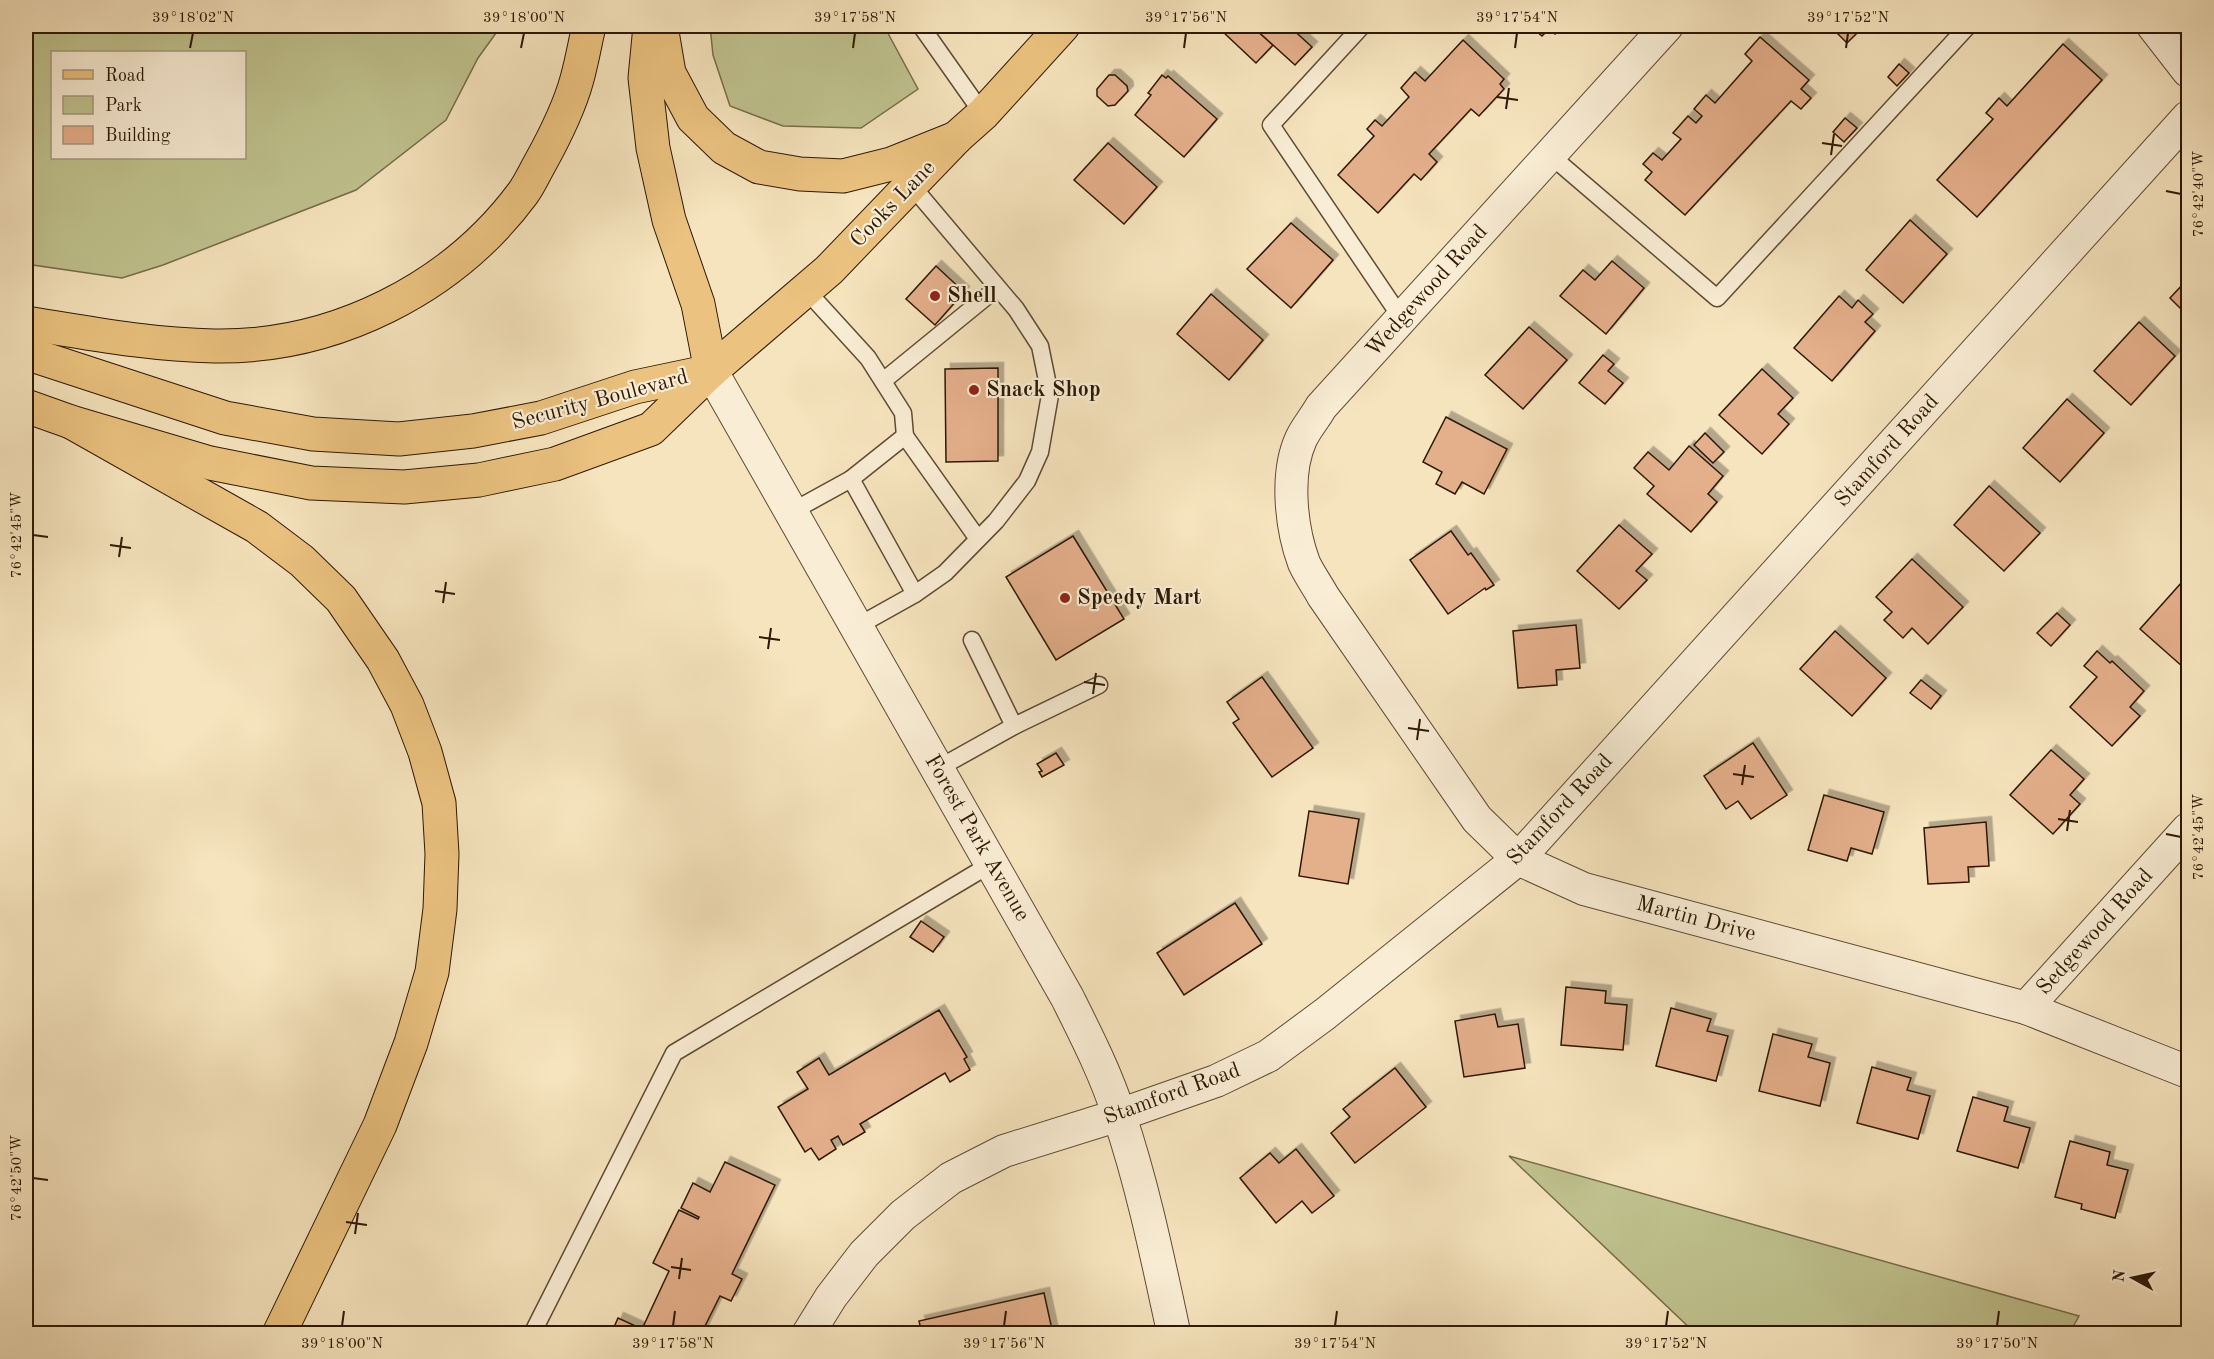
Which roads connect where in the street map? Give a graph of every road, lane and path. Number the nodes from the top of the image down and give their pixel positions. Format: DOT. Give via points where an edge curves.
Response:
graph roads {
  1 [pos="589,26"];
  2 [pos="650,26"];
  3 [pos="661,26"];
  4 [pos="921,26"];
  5 [pos="1063,26"];
  6 [pos="1362,26"];
  7 [pos="1666,26"];
  8 [pos="1968,26"];
  9 [pos="2153,26"];
  10 [pos="2188,71"];
  11 [pos="983,114"];
  12 [pos="2188,117"];
  13 [pos="956,138"];
  14 [pos="1550,155"];
  15 [pos="912,186"];
  16 [pos="997,288"];
  17 [pos="806,290"];
  18 [pos="1402,319"];
  19 [pos="26,323"];
  20 [pos="26,353"];
  21 [pos="711,371"];
  22 [pos="883,381"];
  23 [pos="26,406"];
  24 [pos="71,422"];
  25 [pos="906,436"];
  26 [pos="851,479"];
  27 [pos="791,512"];
  28 [pos="978,539"];
  29 [pos="915,594"];
  30 [pos="1323,596"];
  31 [pos="856,627"];
  32 [pos="972,640"];
  33 [pos="1099,685"];
  34 [pos="1014,726"];
  35 [pos="937,769"];
  36 [pos="2188,829"];
  37 [pos="1518,859"];
  38 [pos="991,864"];
  39 [pos="2026,1008"];
  40 [pos="2188,1072"];
  41 [pos="1119,1115"];
  42 [pos="279,1334"];
  43 [pos="532,1334"];
  44 [pos="808,1334"];
  45 [pos="1174,1334"];
  1 -- 19 [label="main road" via="574,89 555,136 524,192 483,239 433,280 383,309 330,331 276,342 215,346 127,339"];
  2 -- 21 [label="main road" via="645,78 653,148 669,220 698,304"];
  3 -- 13 [label="main road" via="669,73 693,118 724,148 759,167 843,176 891,164"];
  4 -- 11 [label="lane"];
  5 -- 11 [label="main road, Cooks Lane"];
  6 -- 18 [label="lane" via="1271,125"];
  7 -- 14 [label="street, Wedgewood Road"];
  8 -- 14 [label="lane" via="1717,298"];
  9 -- 10 [label="street"];
  11 -- 13 [label="main road, Cooks Lane"];
  12 -- 37 [label="street, Stamford Road"];
  13 -- 15 [label="main road, Cooks Lane"];
  14 -- 18 [label="street, Wedgewood Road"];
  15 -- 16 [label="lane"];
  15 -- 17 [label="main road, Cooks Lane"];
  16 -- 22 [label="lane"];
  16 -- 28 [label="lane" via="1040,346 1050,395 1040,452 1027,481"];
  17 -- 21 [label="main road, Cooks Lane"];
  17 -- 22 [label="lane" via="868,358"];
  18 -- 30 [label="street, Wedgewood Road" via="1321,407 1301,440 1291,502 1305,565"];
  20 -- 21 [label="main road, Security Boulevard" via="225,418 313,434 399,439 541,418 635,387"];
  21 -- 24 [label="main road, Security Boulevard" via="651,429 555,464 479,480 404,487 311,483 221,465"];
  21 -- 27 [label="street, Forest Park Avenue"];
  22 -- 25 [label="lane" via="903,413"];
  23 -- 24 [label="main road, Security Boulevard"];
  24 -- 42 [label="main road" via="257,527 302,561 341,599 383,660 407,705 439,803 440,909 432,972 411,1043 380,1125"];
  25 -- 26 [label="lane"];
  25 -- 28 [label="lane"];
  26 -- 27 [label="lane"];
  26 -- 29 [label="lane"];
  27 -- 31 [label="street, Forest Park Avenue"];
  28 -- 29 [label="lane" via="945,573"];
  29 -- 31 [label="lane"];
  30 -- 37 [label="street, Martin Drive" via="1477,819"];
  31 -- 35 [label="street, Forest Park Avenue"];
  32 -- 34 [label="lane"];
  33 -- 34 [label="lane"];
  34 -- 35 [label="lane"];
  35 -- 38 [label="street, Forest Park Avenue"];
  36 -- 39 [label="street, Sedgewood Road"];
  37 -- 39 [label="street, Martin Drive" via="1584,889"];
  37 -- 41 [label="street, Stamford Road" via="1268,1056 1216,1081"];
  38 -- 41 [label="street, Forest Park Avenue" via="1067,997 1097,1056"];
  38 -- 43 [label="lane" via="674,1053"];
  39 -- 40 [label="street, Martin Drive"];
  41 -- 44 [label="street, Stamford Road" via="1004,1151 951,1178 903,1215 864,1254"];
  41 -- 45 [label="street, Forest Park Avenue" via="1148,1217"];
}
